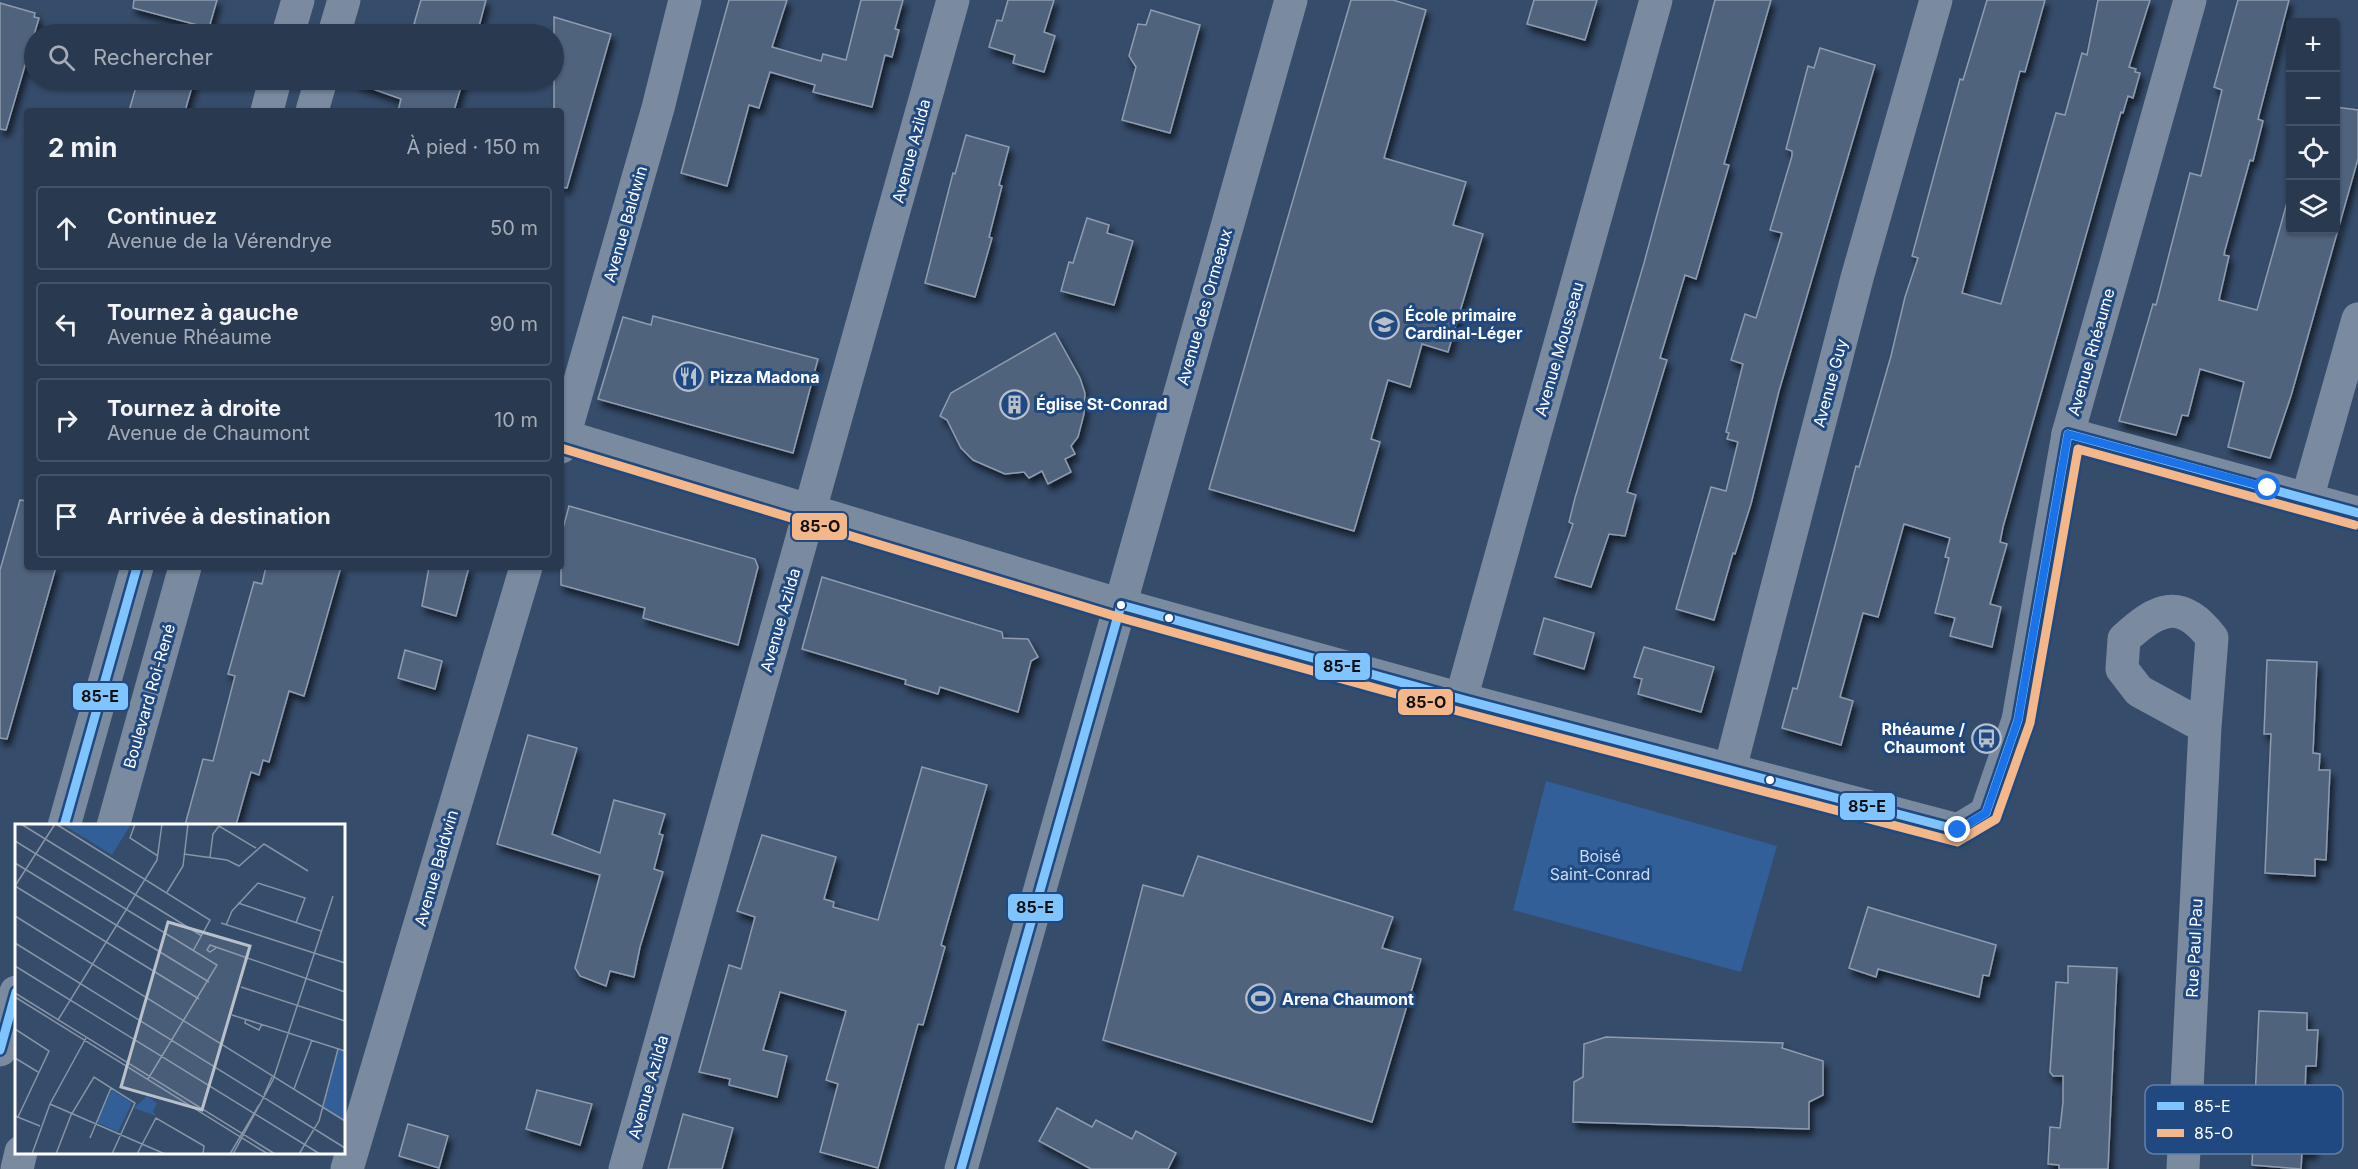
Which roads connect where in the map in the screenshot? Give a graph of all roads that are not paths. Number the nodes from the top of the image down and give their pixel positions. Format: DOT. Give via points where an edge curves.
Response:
graph roads {
  1 [pos="298,0"];
  2 [pos="344,0"];
  3 [pos="685,0"];
  4 [pos="953,0"];
  5 [pos="1291,0"];
  6 [pos="1656,0"];
  7 [pos="1936,0"];
  8 [pos="2190,0"];
  9 [pos="291,24"];
  10 [pos="337,24"];
  11 [pos="273,90"];
  12 [pos="318,90"];
  13 [pos="268,108"];
  14 [pos="313,108"];
  15 [pos="2358,318"];
  16 [pos="564,433"];
  17 [pos="2068,434"];
  18 [pos="564,441"];
  19 [pos="2307,499"];
  20 [pos="811,512"];
  21 [pos="2358,513"];
  22 [pos="136,570"];
  23 [pos="184,570"];
  24 [pos="524,570"];
  25 [pos="1121,605"];
  26 [pos="1461,699"];
  27 [pos="2205,727"];
  28 [pos="1730,769"];
  29 [pos="64,824"];
  30 [pos="113,824"];
  31 [pos="15,996"];
  32 [pos="0,1050"];
  33 [pos="2188,1085"];
  34 [pos="21,1154"];
  35 [pos="2185,1154"];
  36 [pos="17,1169"];
  37 [pos="347,1169"];
  38 [pos="625,1169"];
  39 [pos="961,1169"];
  40 [pos="2184,1169"];
  1 -- 9 [label="street"];
  2 -- 10 [label="street"];
  3 -- 16 [label="street, Avenue Baldwin" via="658,108"];
  4 -- 20 [label="street, Avenue Azilda"];
  5 -- 25 [label="street, Avenue des Ormeaux"];
  6 -- 26 [label="street, Avenue Mousseau"];
  7 -- 28 [label="street, Avenue Guy" via="1857,278"];
  8 -- 17 [label="street, Avenue Rhéaume"];
  11 -- 13 [label="street"];
  12 -- 14 [label="street"];
  15 -- 19 [label="street"];
  17 -- 19 [label="street"];
  17 -- 28 [label="street, Avenue Rhéaume" via="2018,720 1986,813 1958,830"];
  18 -- 20 [label="street"];
  19 -- 21 [label="street"];
  20 -- 25 [label="street"];
  20 -- 38 [label="street, Avenue Azilda"];
  22 -- 29 [label="street"];
  23 -- 30 [label="street, Boulevard Roi-René"];
  24 -- 37 [label="street, Avenue Baldwin"];
  25 -- 26 [label="street"];
  25 -- 39 [label="street, Avenue des Ormeaux"];
  26 -- 28 [label="street"];
  27 -- 33 [label="street, Rue Paul Pau"];
  31 -- 32 [label="street"];
  34 -- 36 [label="street"];
  35 -- 40 [label="street, Rue Paul Pau"];
}
